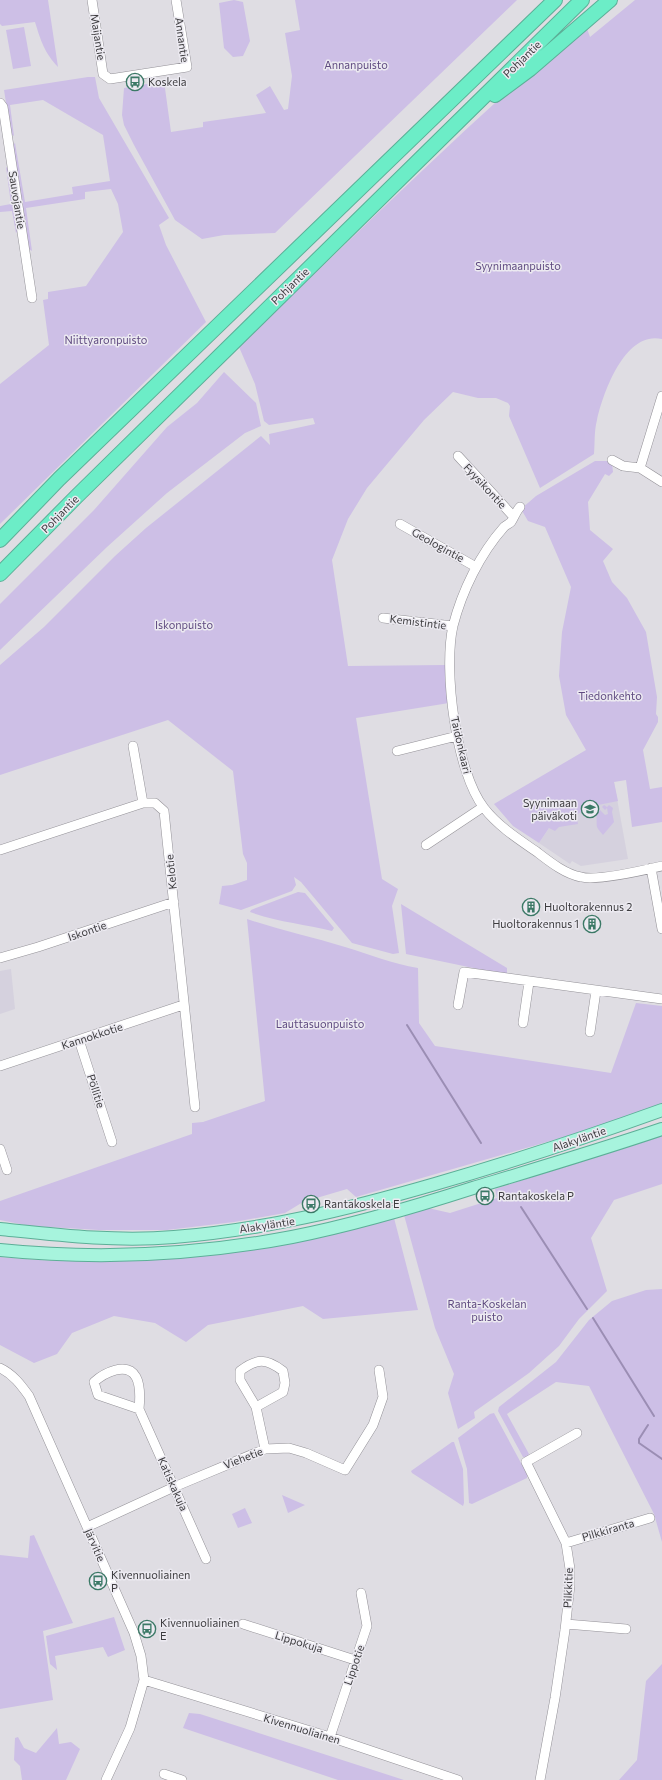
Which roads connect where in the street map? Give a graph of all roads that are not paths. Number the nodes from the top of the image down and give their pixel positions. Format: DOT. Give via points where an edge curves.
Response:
graph roads {
  1 [pos="92,0"];
  2 [pos="176,0"];
  3 [pos="555,0"];
  4 [pos="582,0"];
  5 [pos="610,0"];
  6 [pos="103,74"];
  7 [pos="0,103"];
  8 [pos="452,128"];
  9 [pos="32,298"];
  10 [pos="662,396"];
  11 [pos="458,456"];
  12 [pos="612,460"];
  13 [pos="640,468"];
  14 [pos="662,482"];
  15 [pos="520,506"];
  16 [pos="513,516"];
  17 [pos="400,524"];
  18 [pos="0,540"];
  19 [pos="476,566"];
  20 [pos="0,574"];
  21 [pos="383,618"];
  22 [pos="453,626"];
  23 [pos="457,736"];
  24 [pos="133,746"];
  25 [pos="396,751"];
  26 [pos="143,803"];
  27 [pos="483,807"];
  28 [pos="426,844"];
  29 [pos="0,850"];
  30 [pos="662,866"];
  31 [pos="651,868"];
  32 [pos="174,902"];
  33 [pos="662,929"];
  34 [pos="0,958"];
  35 [pos="529,982"];
  36 [pos="596,991"];
  37 [pos="662,999"];
  38 [pos="183,1005"];
  39 [pos="458,1005"];
  40 [pos="523,1023"];
  41 [pos="590,1032"];
  42 [pos="79,1040"];
  43 [pos="0,1066"];
  44 [pos="195,1107"];
  45 [pos="662,1110"];
  46 [pos="662,1129"];
  47 [pos="112,1142"];
  48 [pos="0,1149"];
  49 [pos="7,1170"];
  50 [pos="0,1230"];
  51 [pos="0,1250"];
  52 [pos="0,1368"];
  53 [pos="379,1370"];
  54 [pos="256,1407"];
  55 [pos="139,1409"];
  56 [pos="577,1433"];
  57 [pos="265,1449"];
  58 [pos="174,1487"];
  59 [pos="650,1518"];
  60 [pos="87,1527"];
  61 [pos="566,1542"];
  62 [pos="206,1559"];
  63 [pos="361,1593"];
  64 [pos="243,1624"];
  65 [pos="566,1624"];
  66 [pos="626,1629"];
  67 [pos="355,1660"];
  68 [pos="144,1680"];
  69 [pos="330,1737"];
  70 [pos="164,1774"];
  71 [pos="106,1780"];
  72 [pos="182,1780"];
  73 [pos="458,1780"];
  74 [pos="540,1780"];
  1 -- 6 [label="street, Maijantie"];
  2 -- 6 [label="street, Annantie" via="187,67 110,79"];
  3 -- 18 [label="highway, Pohjantie" via="58,478"];
  4 -- 8 [label="highway, Pohjantie"];
  5 -- 8 [label="highway" via="530,69"];
  7 -- 9 [label="street, Sauvojantie" via="3,106"];
  8 -- 20 [label="highway, Pohjantie"];
  10 -- 13 [label="street"];
  11 -- 16 [label="street, Fyysikontie"];
  12 -- 13 [label="street" via="623,466"];
  13 -- 14 [label="street"];
  15 -- 16 [label="street, Taidonkaari"];
  16 -- 19 [label="street, Taidonkaari" via="512,521 501,530"];
  17 -- 19 [label="street, Geologintie"];
  19 -- 22 [label="street, Taidonkaari"];
  21 -- 22 [label="street, Kemistintie"];
  22 -- 23 [label="street, Taidonkaari" via="449,682"];
  23 -- 25 [label="street"];
  23 -- 27 [label="street, Taidonkaari" via="468,776"];
  24 -- 26 [label="street"];
  26 -- 29 [label="street"];
  26 -- 32 [label="street, Kelotie" via="155,803 164,811"];
  27 -- 28 [label="street"];
  27 -- 31 [label="street, Taidonkaari" via="514,837 564,870 576,875 595,878"];
  30 -- 31 [label="street, Taidonkaari"];
  31 -- 33 [label="street"];
  32 -- 34 [label="street, Iskontie"];
  32 -- 38 [label="street, Kelotie"];
  35 -- 36 [label="street"];
  35 -- 39 [label="street" via="464,972"];
  35 -- 40 [label="street"];
  36 -- 37 [label="street"];
  36 -- 41 [label="street"];
  38 -- 42 [label="street, Kannokkotie"];
  38 -- 44 [label="street, Kelotie"];
  42 -- 43 [label="street, Kannokkotie"];
  42 -- 47 [label="street, Pöllitie"];
  45 -- 50 [label="main road, Alakyläntie" via="453,1179 289,1222 173,1237 97,1239"];
  46 -- 51 [label="main road, Alakyläntie" via="456,1194 292,1237 175,1253 43,1255"];
  48 -- 49 [label="street"];
  52 -- 60 [label="street, Järvitie" via="19,1382 30,1396"];
  53 -- 57 [label="street, Viehetie" via="383,1397 373,1424 345,1470 294,1450"];
  54 -- 54 [label="street" via="283,1392 283,1371 271,1362 259,1361 240,1372 240,1380"];
  54 -- 57 [label="street"];
  55 -- 55 [label="street, Katiskakuja" via="139,1385 136,1376 130,1371 109,1371 94,1382 98,1395"];
  55 -- 58 [label="street, Katiskakuja"];
  56 -- 61 [label="street, Pilkkitie" via="526,1462"];
  57 -- 58 [label="street, Viehetie"];
  58 -- 60 [label="street, Viehetie"];
  58 -- 62 [label="street, Katiskakuja"];
  59 -- 61 [label="street, Pilkkiranta"];
  60 -- 68 [label="street, Järvitie" via="134,1633 141,1656"];
  61 -- 65 [label="street, Pilkkitie" via="570,1585"];
  63 -- 67 [label="street, Lippotie" via="367,1626"];
  64 -- 67 [label="street, Lippokuja"];
  65 -- 66 [label="street"];
  65 -- 74 [label="street, Pilkkitie"];
  67 -- 69 [label="street, Lippotie"];
  68 -- 69 [label="street, Kivennuoliainen"];
  68 -- 71 [label="street, Järvitie" via="130,1728"];
  69 -- 73 [label="street, Kivennuoliainen"];
  70 -- 72 [label="street"];
}
